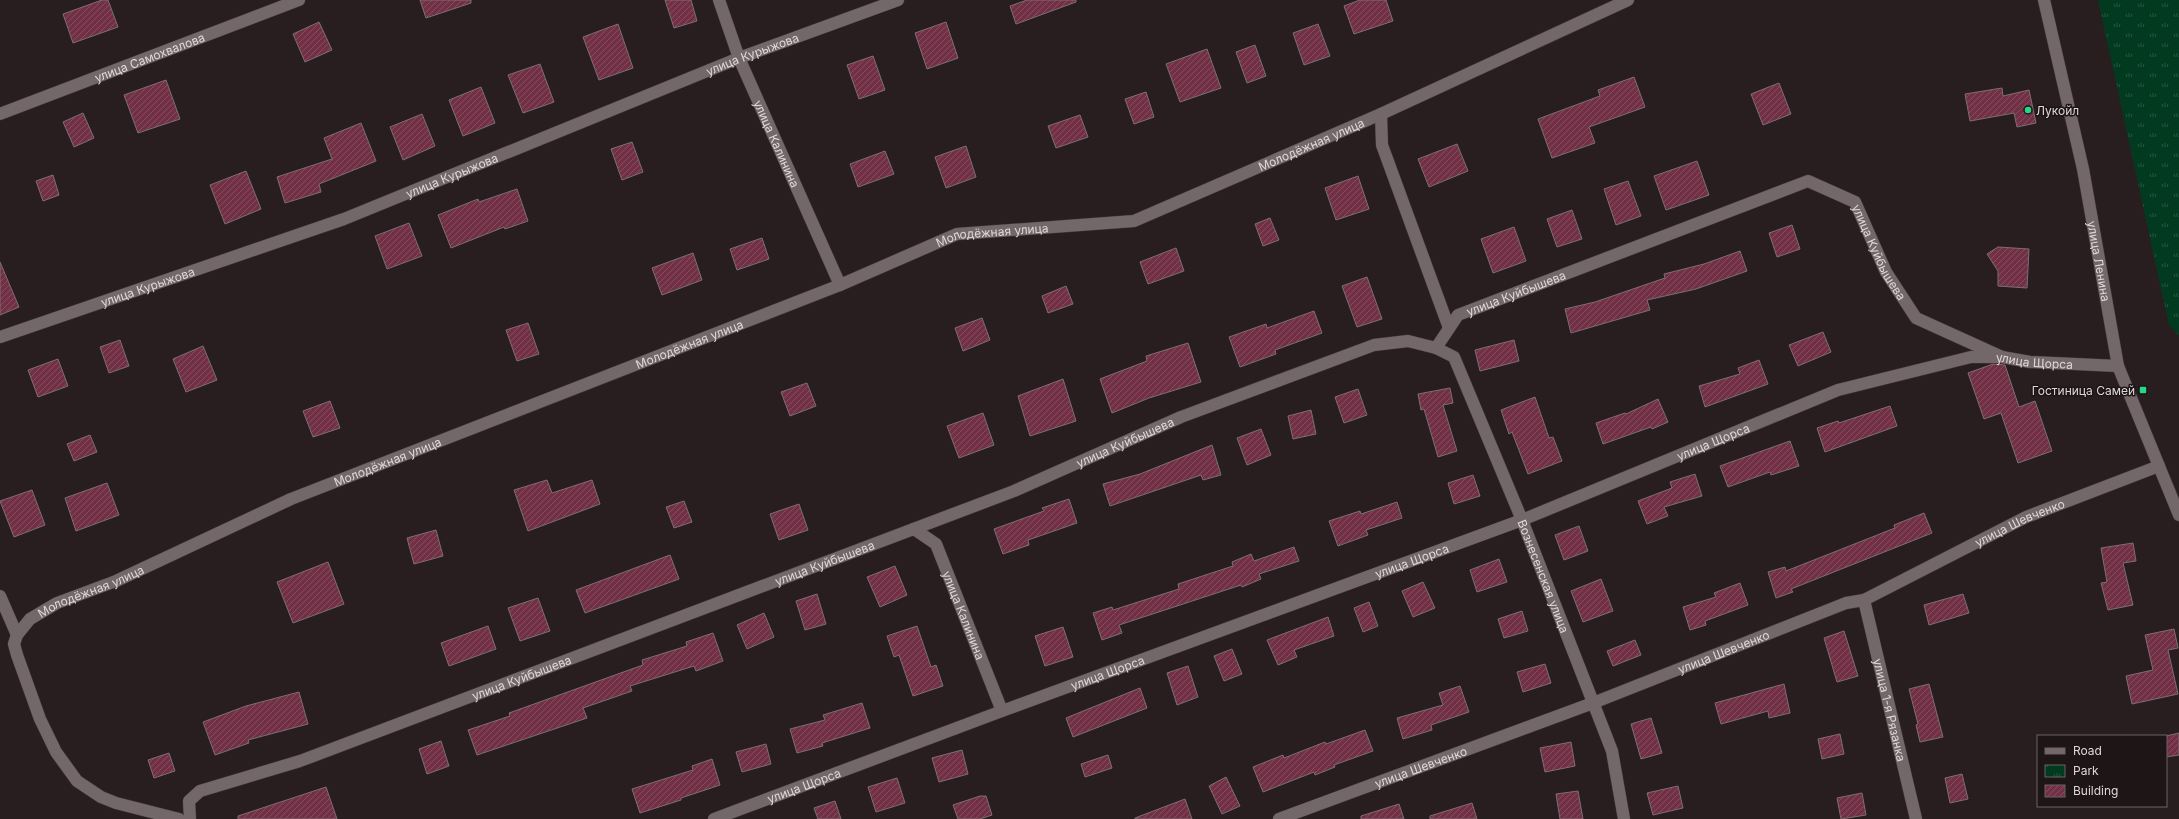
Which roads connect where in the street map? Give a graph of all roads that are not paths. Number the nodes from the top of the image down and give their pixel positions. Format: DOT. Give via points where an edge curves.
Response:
graph roads {
  1 [pos="299,0"];
  2 [pos="719,0"];
  3 [pos="898,0"];
  4 [pos="1628,0"];
  5 [pos="2044,0"];
  6 [pos="739,58"];
  7 [pos="0,114"];
  8 [pos="1381,114"];
  9 [pos="840,285"];
  10 [pos="1449,328"];
  11 [pos="0,337"];
  12 [pos="1436,348"];
  13 [pos="2002,357"];
  14 [pos="2118,366"];
  15 [pos="2159,466"];
  16 [pos="2179,515"];
  17 [pos="1522,520"];
  18 [pos="914,528"];
  19 [pos="0,596"];
  20 [pos="1864,600"];
  21 [pos="17,635"];
  22 [pos="1593,703"];
  23 [pos="1002,711"];
  24 [pos="179,819"];
  25 [pos="190,819"];
  26 [pos="714,819"];
  27 [pos="1279,819"];
  28 [pos="1624,819"];
  29 [pos="1916,819"];
  1 -- 7 [label="street, улица Самохвалова"];
  2 -- 6 [label="street, улица Калинина"];
  3 -- 6 [label="street, улица Курыжова"];
  4 -- 8 [label="street, Молодёжная улица"];
  5 -- 14 [label="street, улица Ленина" via="2083,169"];
  6 -- 9 [label="street, улица Калинина"];
  6 -- 11 [label="street, улица Курыжова" via="344,219"];
  8 -- 9 [label="street, Молодёжная улица" via="1134,221 956,234"];
  8 -- 10 [label="street" via="1382,145"];
  9 -- 21 [label="street, Молодёжная улица" via="291,499 116,582 56,603 30,619"];
  10 -- 12 [label="street, улица Куйбышева"];
  10 -- 13 [label="street, улица Куйбышева" via="1458,315 1808,181 1855,202 1886,272 1916,318"];
  12 -- 17 [label="street, Вознесенская улица" via="1454,357"];
  12 -- 18 [label="street, улица Куйбышева" via="1408,341 1374,345 1180,417 1014,491"];
  13 -- 14 [label="street, улица Щорса" via="2030,362"];
  13 -- 17 [label="street, улица Щорса" via="1971,357 1838,390"];
  14 -- 15 [label="street, улица Ленина"];
  15 -- 16 [label="street, улица Ленина"];
  15 -- 20 [label="street, улица Шевченко" via="2026,517"];
  17 -- 22 [label="street, Вознесенская улица"];
  17 -- 23 [label="street, улица Щорса"];
  18 -- 23 [label="street, улица Калинина" via="936,544"];
  18 -- 25 [label="street, улица Куйбышева" via="300,761 200,791 189,801"];
  19 -- 21 [label="street"];
  20 -- 22 [label="street, улица Шевченко" via="1846,603"];
  20 -- 29 [label="street, улица 1-я Рязанка"];
  21 -- 24 [label="street" via="14,644 17,655 40,719 56,752 77,782 116,803"];
  22 -- 27 [label="street, улица Шевченко"];
  22 -- 28 [label="street, Вознесенская улица" via="1612,751"];
  23 -- 26 [label="street, улица Щорса"];
}
